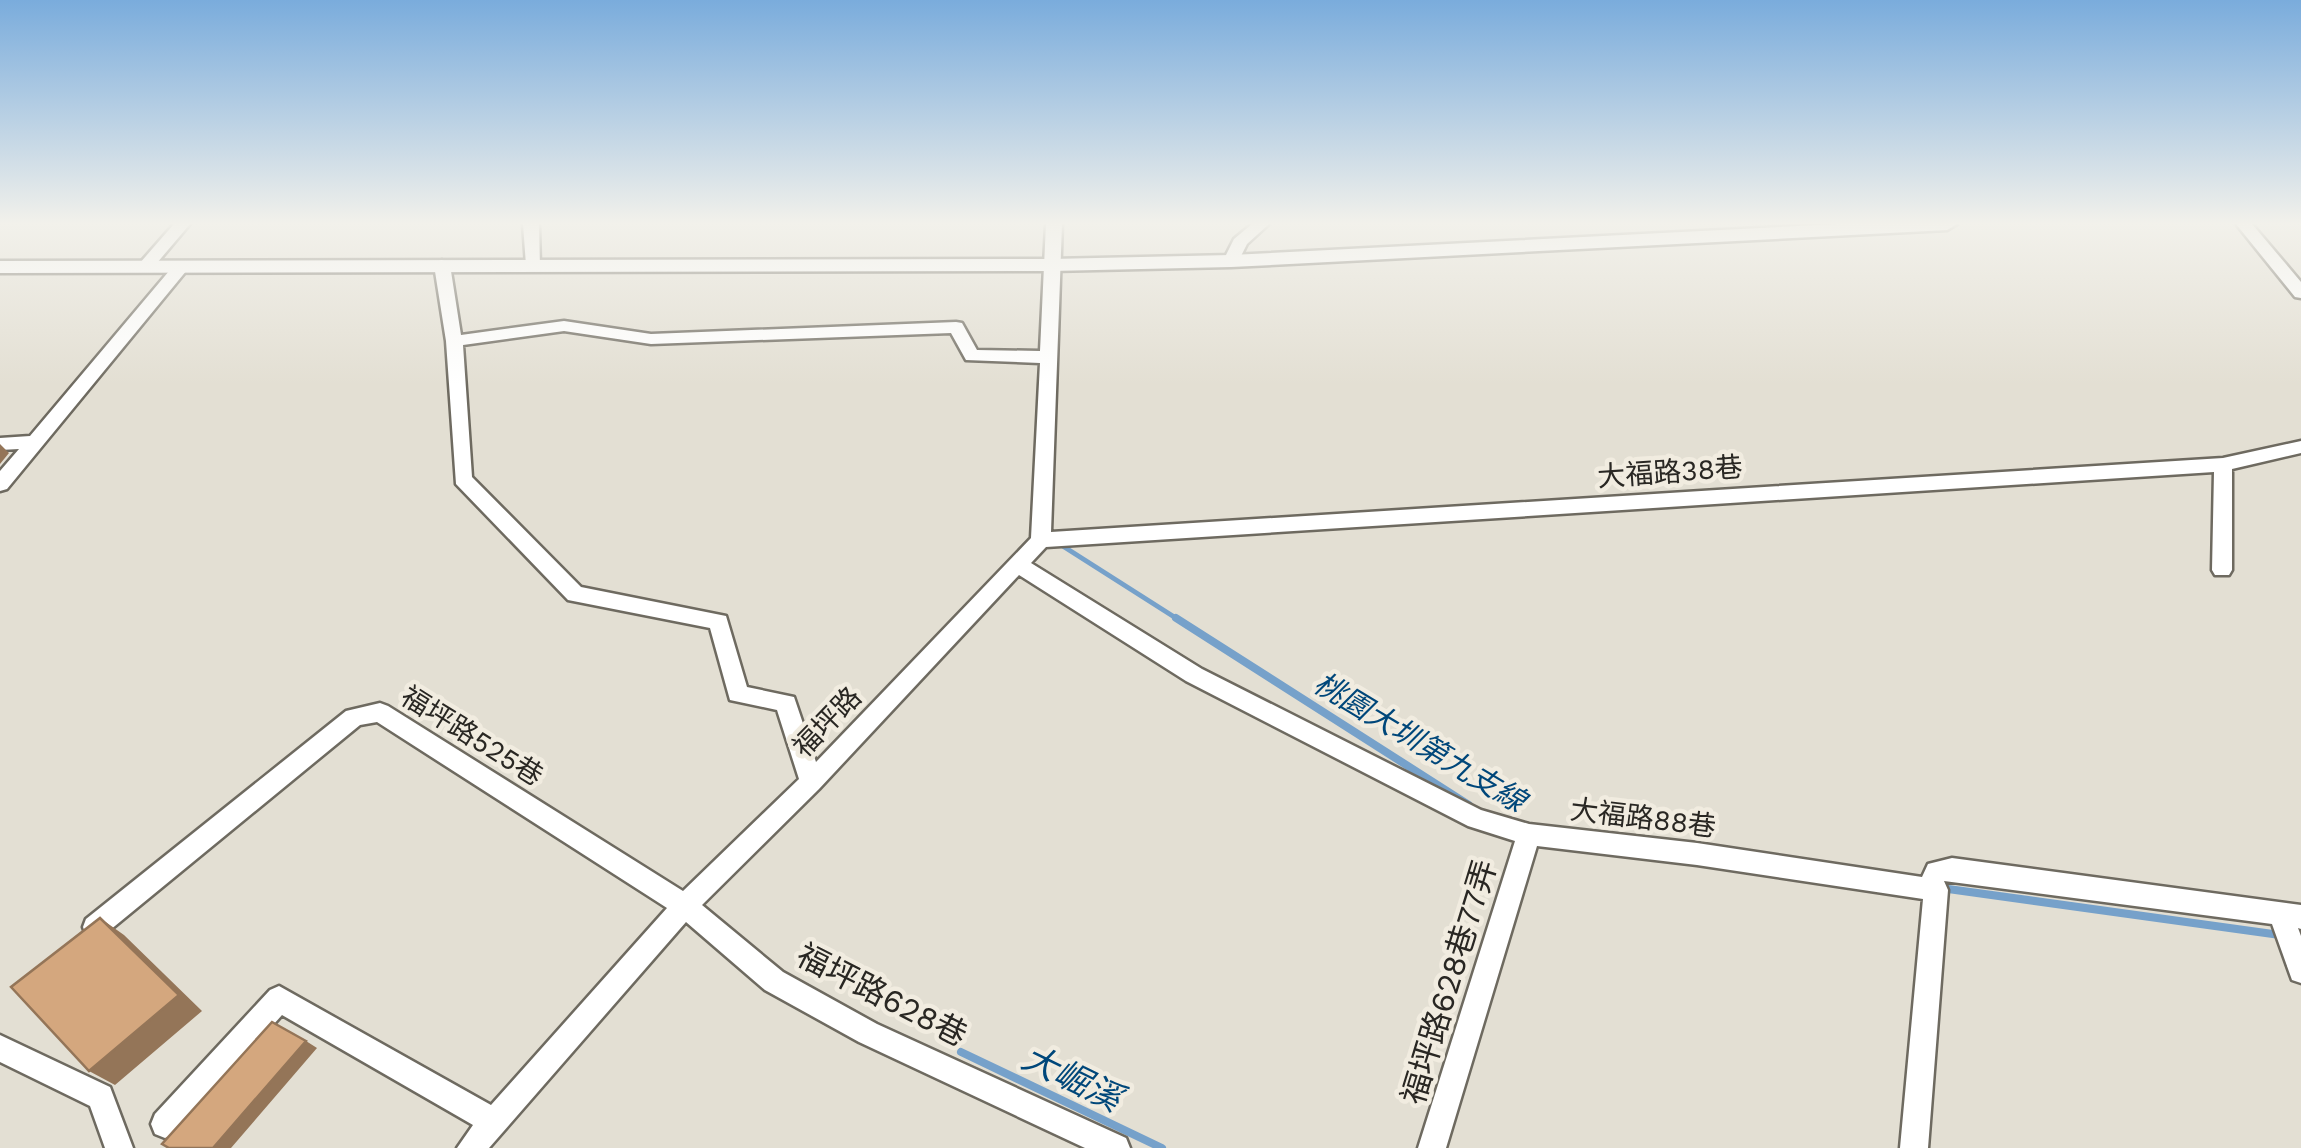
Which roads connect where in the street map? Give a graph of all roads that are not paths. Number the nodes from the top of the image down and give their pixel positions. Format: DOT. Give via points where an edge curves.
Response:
graph roads {
  1 [pos="172,278"];
  2 [pos="444,278"];
  3 [pos="1055,278"];
  4 [pos="454,341"];
  5 [pos="1048,358"];
  6 [pos="35,442"];
  7 [pos="0,444"];
  8 [pos="2299,449"];
  9 [pos="2223,465"];
  10 [pos="0,484"];
  11 [pos="1041,540"];
  12 [pos="1020,566"];
  13 [pos="2222,570"];
  14 [pos="811,782"];
  15 [pos="1528,835"];
  16 [pos="1936,890"];
  17 [pos="686,906"];
  18 [pos="2291,916"];
  19 [pos="94,927"];
  20 [pos="2301,971"];
  21 [pos="0,1048"];
  22 [pos="495,1123"];
  23 [pos="165,1124"];
  24 [pos="119,1148"];
  25 [pos="471,1148"];
  26 [pos="1116,1148"];
  27 [pos="1432,1148"];
  28 [pos="1914,1148"];
  1 -- 6 [label="street"];
  2 -- 4 [label="street"];
  3 -- 5 [label="street"];
  4 -- 5 [label="street" via="564,326 651,339 956,326 972,356"];
  4 -- 14 [label="street" via="462,479 575,594 719,622 738,694 786,703"];
  5 -- 11 [label="street"];
  6 -- 7 [label="street"];
  6 -- 10 [label="street"];
  8 -- 9 [label="street, 大福路38巷"];
  9 -- 11 [label="street, 大福路38巷"];
  9 -- 13 [label="street"];
  11 -- 12 [label="street, 福坪路"];
  12 -- 14 [label="street, 福坪路"];
  12 -- 15 [label="street, 大福路88巷" via="1194,675 1476,819"];
  14 -- 17 [label="street, 福坪路"];
  15 -- 16 [label="street, 大福路88巷"];
  15 -- 27 [label="street, 福坪路628巷77弄"];
  16 -- 18 [label="street" via="1936,872 1952,869"];
  16 -- 28 [label="street"];
  17 -- 19 [label="street, 福坪路525巷" via="380,712 354,717"];
  17 -- 22 [label="street, 福坪路"];
  17 -- 26 [label="street, 福坪路628巷" via="774,981"];
  18 -- 20 [label="street"];
  21 -- 24 [label="street" via="100,1097"];
  22 -- 23 [label="street" via="279,999"];
  22 -- 25 [label="street, 福坪路"];
}
